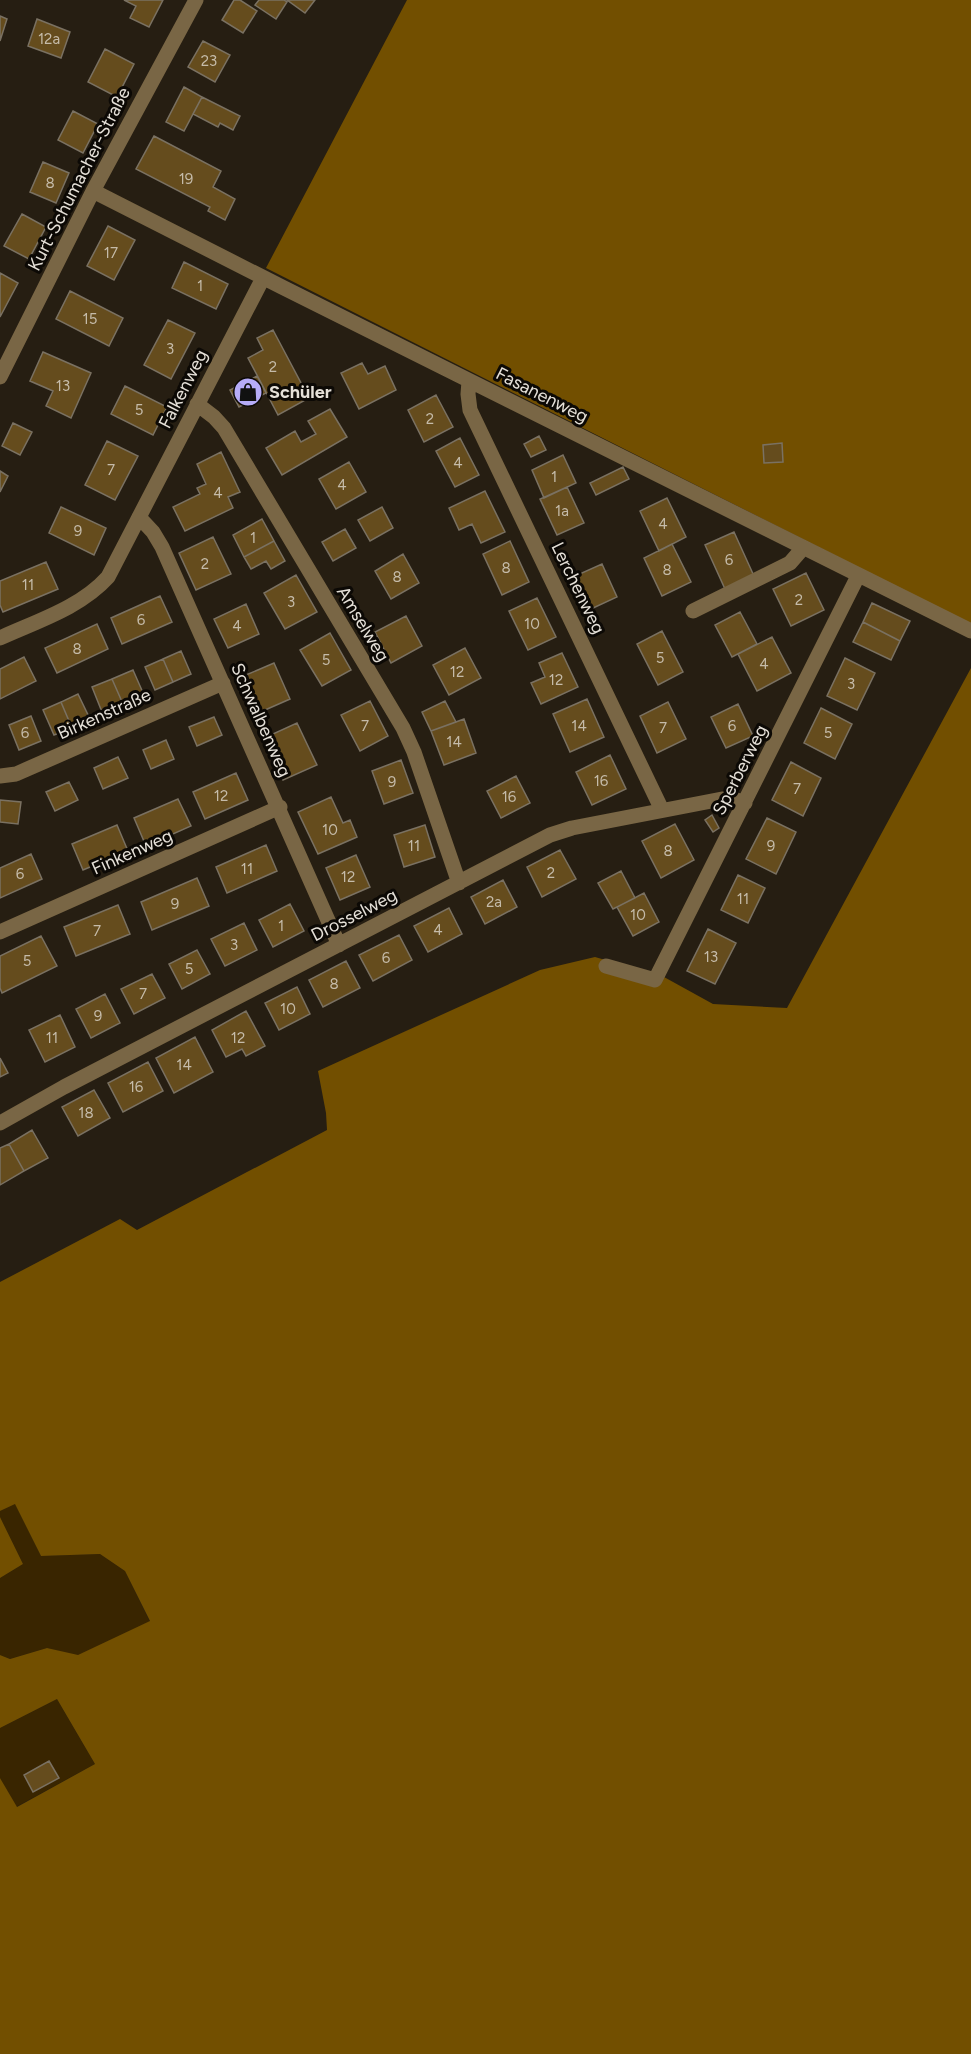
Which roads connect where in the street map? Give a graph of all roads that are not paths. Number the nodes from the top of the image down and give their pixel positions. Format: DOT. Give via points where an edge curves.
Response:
graph roads {
  1 [pos="196,0"];
  2 [pos="93,191"];
  3 [pos="262,278"];
  4 [pos="0,377"];
  5 [pos="469,381"];
  6 [pos="197,404"];
  7 [pos="139,517"];
  8 [pos="803,548"];
  9 [pos="858,576"];
  10 [pos="693,611"];
  11 [pos="971,632"];
  12 [pos="0,638"];
  13 [pos="223,683"];
  14 [pos="0,776"];
  15 [pos="745,802"];
  16 [pos="280,807"];
  17 [pos="662,810"];
  18 [pos="459,883"];
  19 [pos="0,933"];
  20 [pos="339,945"];
  21 [pos="606,966"];
  22 [pos="0,1123"];
  1 -- 2 [label="street, Kurt-Schumacher-Straße"];
  2 -- 3 [label="street"];
  2 -- 4 [label="street, Kurt-Schumacher-Straße"];
  3 -- 5 [label="street, Fasanenweg"];
  3 -- 6 [label="street, Falkenweg"];
  5 -- 8 [label="street, Fasanenweg"];
  5 -- 17 [label="street, Lerchenweg" via="470,410"];
  6 -- 7 [label="street, Falkenweg"];
  6 -- 18 [label="street, Amselweg" via="224,428 403,728"];
  7 -- 12 [label="street, Falkenweg" via="108,577 98,588 72,605"];
  7 -- 13 [label="street, Schwalbenweg" via="162,547"];
  8 -- 9 [label="street, Fasanenweg"];
  8 -- 10 [label="street" via="790,563"];
  9 -- 11 [label="street, Fasanenweg"];
  9 -- 15 [label="street, Sperberweg"];
  13 -- 14 [label="street, Birkenstraße" via="16,774"];
  13 -- 16 [label="street, Schwalbenweg"];
  15 -- 17 [label="street, Drosselweg" via="722,799"];
  15 -- 21 [label="street, Sperberweg" via="655,980"];
  16 -- 19 [label="street, Finkenweg"];
  16 -- 20 [label="street, Schwalbenweg"];
  17 -- 18 [label="street, Drosselweg" via="550,835"];
  18 -- 20 [label="street, Drosselweg"];
  20 -- 22 [label="street, Drosselweg"];
}
